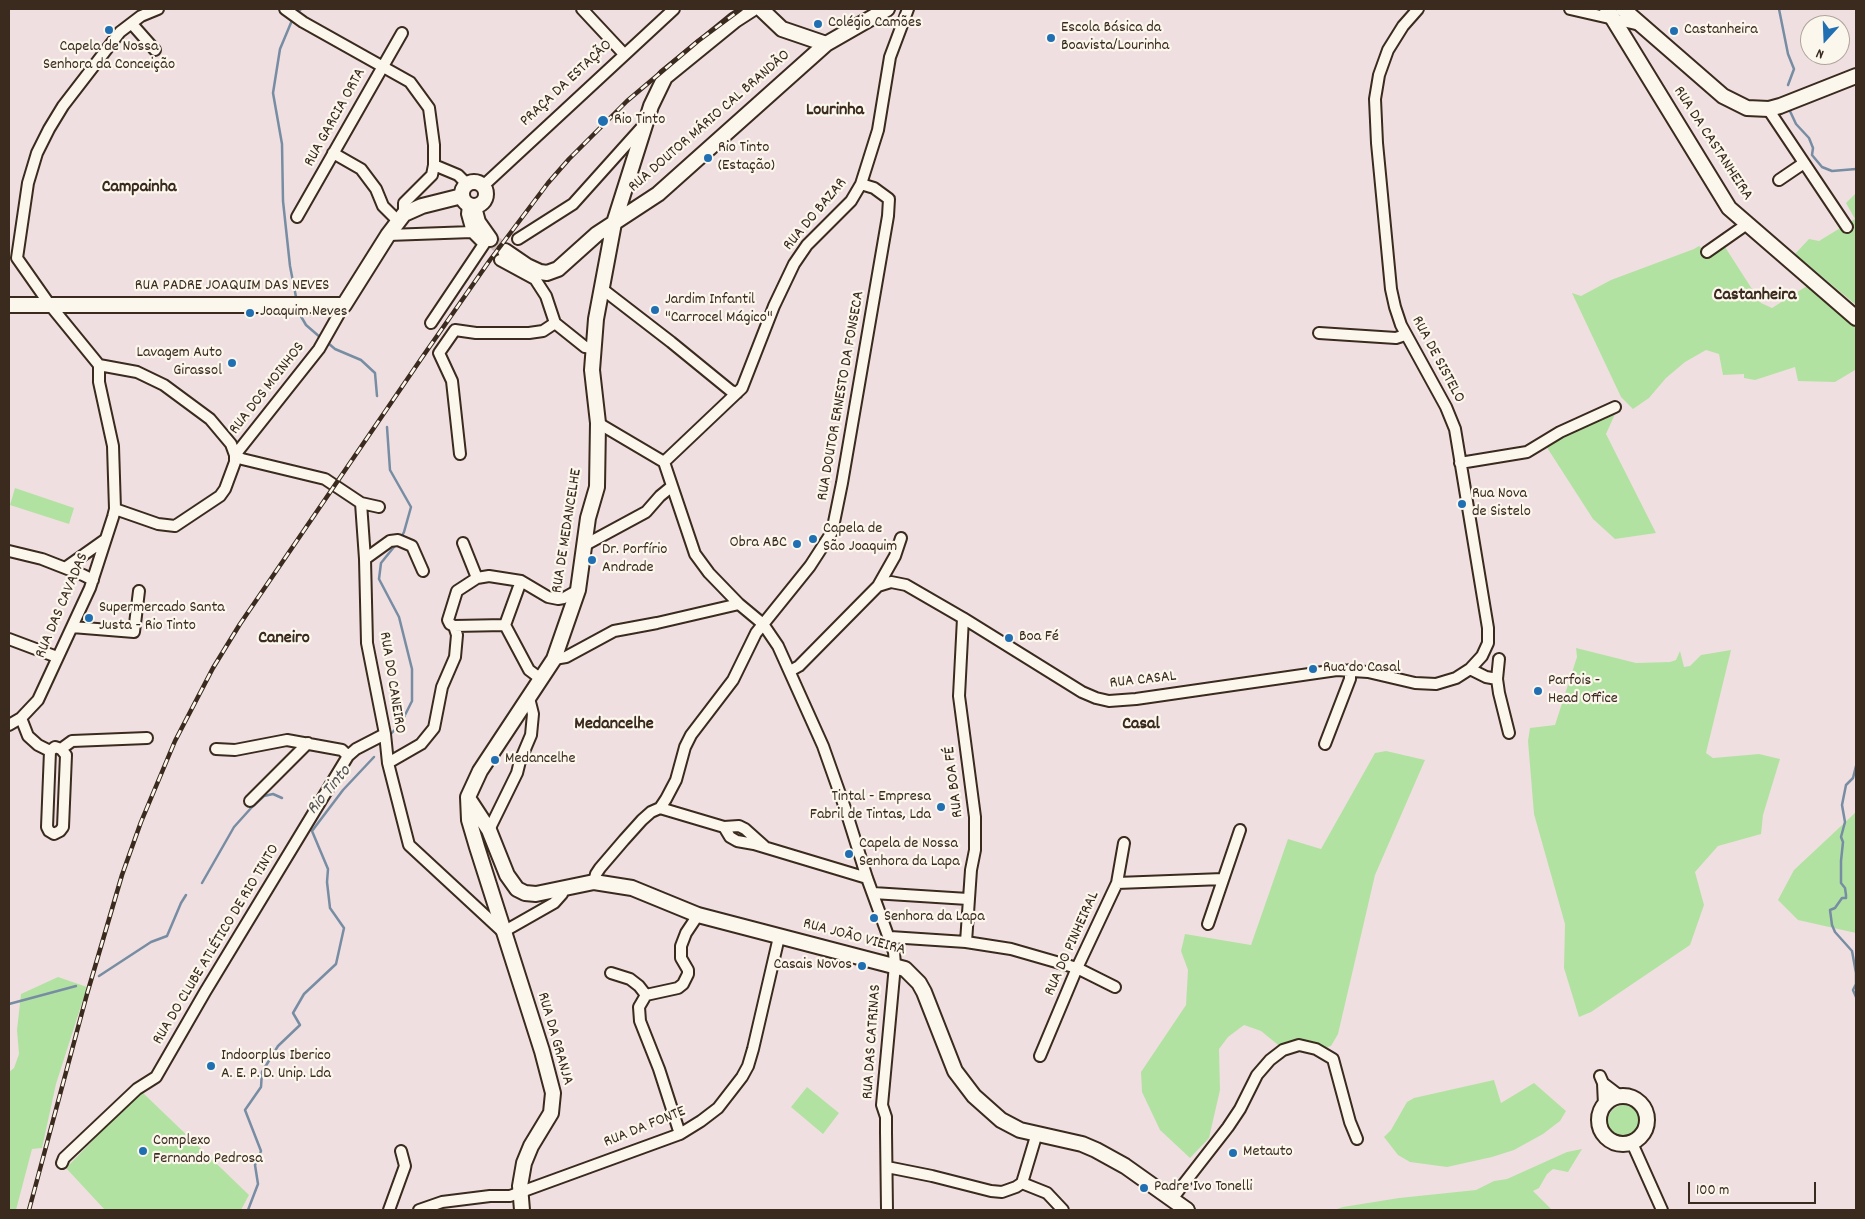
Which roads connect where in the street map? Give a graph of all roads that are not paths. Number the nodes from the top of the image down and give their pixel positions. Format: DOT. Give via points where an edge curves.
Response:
graph roads {
  1 [pos="158,9"];
  2 [pos="582,9"];
  3 [pos="674,9"];
  4 [pos="752,9"];
  5 [pos="762,9"];
  6 [pos="887,9"];
  7 [pos="908,9"];
  8 [pos="1418,9"];
  9 [pos="1570,9"];
  10 [pos="1623,9"];
  11 [pos="1638,9"];
  12 [pos="289,11"];
  13 [pos="1610,14"];
  14 [pos="132,24"];
  15 [pos="1644,27"];
  16 [pos="402,34"];
  17 [pos="1625,40"];
  18 [pos="826,44"];
  19 [pos="155,50"];
  20 [pos="624,54"];
  21 [pos="382,66"];
  22 [pos="1856,68"];
  23 [pos="1856,76"];
  24 [pos="1768,109"];
  25 [pos="645,124"];
  26 [pos="333,153"];
  27 [pos="1804,163"];
  28 [pos="434,165"];
  29 [pos="1779,180"];
  30 [pos="861,184"];
  31 [pos="483,186"];
  32 [pos="468,198"];
  33 [pos="297,217"];
  34 [pos="401,218"];
  35 [pos="614,223"];
  36 [pos="1747,224"];
  37 [pos="1847,227"];
  38 [pos="472,232"];
  39 [pos="388,235"];
  40 [pos="490,239"];
  41 [pos="518,239"];
  42 [pos="1707,252"];
  43 [pos="502,255"];
  44 [pos="13,256"];
  45 [pos="602,288"];
  46 [pos="9,305"];
  47 [pos="50,305"];
  48 [pos="344,305"];
  49 [pos="1856,318"];
  50 [pos="431,323"];
  51 [pos="554,323"];
  52 [pos="1319,333"];
  53 [pos="1406,335"];
  54 [pos="592,348"];
  55 [pos="99,365"];
  56 [pos="736,393"];
  57 [pos="1615,406"];
  58 [pos="598,423"];
  59 [pos="460,454"];
  60 [pos="235,455"];
  61 [pos="664,462"];
  62 [pos="1460,463"];
  63 [pos="671,488"];
  64 [pos="361,503"];
  65 [pos="379,507"];
  66 [pos="115,510"];
  67 [pos="902,538"];
  68 [pos="106,539"];
  69 [pos="463,543"];
  70 [pos="585,545"];
  71 [pos="9,551"];
  72 [pos="365,559"];
  73 [pos="65,568"];
  74 [pos="423,571"];
  75 [pos="477,578"];
  76 [pos="93,580"];
  77 [pos="521,581"];
  78 [pos="878,586"];
  79 [pos="578,590"];
  80 [pos="139,591"];
  81 [pos="739,604"];
  82 [pos="963,618"];
  83 [pos="505,624"];
  84 [pos="762,624"];
  85 [pos="454,626"];
  86 [pos="72,627"];
  87 [pos="9,639"];
  88 [pos="57,658"];
  89 [pos="554,659"];
  90 [pos="1499,660"];
  91 [pos="1470,669"];
  92 [pos="1350,670"];
  93 [pos="790,671"];
  94 [pos="541,679"];
  95 [pos="1497,680"];
  96 [pos="529,698"];
  97 [pos="21,718"];
  98 [pos="9,725"];
  99 [pos="1509,733"];
  100 [pos="385,734"];
  101 [pos="147,738"];
  102 [pos="308,743"];
  103 [pos="1325,744"];
  104 [pos="62,749"];
  105 [pos="216,749"];
  106 [pos="50,751"];
  107 [pos="348,756"];
  108 [pos="388,763"];
  109 [pos="468,798"];
  110 [pos="250,801"];
  111 [pos="660,808"];
  112 [pos="489,830"];
  113 [pos="1240,830"];
  114 [pos="1124,843"];
  115 [pos="867,878"];
  116 [pos="1223,879"];
  117 [pos="594,882"];
  118 [pos="1118,883"];
  119 [pos="564,888"];
  120 [pos="874,893"];
  121 [pos="968,899"];
  122 [pos="698,915"];
  123 [pos="1208,924"];
  124 [pos="503,932"];
  125 [pos="779,937"];
  126 [pos="890,937"];
  127 [pos="966,942"];
  128 [pos="895,965"];
  129 [pos="1078,968"];
  130 [pos="611,973"];
  131 [pos="1114,987"];
  132 [pos="646,995"];
  133 [pos="1040,1056"];
  134 [pos="1620,1096"];
  135 [pos="1604,1105"];
  136 [pos="1037,1133"];
  137 [pos="680,1134"];
  138 [pos="1357,1140"];
  139 [pos="1632,1143"];
  140 [pos="401,1151"];
  141 [pos="62,1163"];
  142 [pos="887,1167"];
  143 [pos="1022,1183"];
  144 [pos="520,1192"];
  145 [pos="1172,1199"];
  146 [pos="389,1210"];
  147 [pos="419,1210"];
  148 [pos="522,1210"];
  149 [pos="887,1210"];
  150 [pos="1063,1210"];
  151 [pos="1187,1210"];
  152 [pos="1662,1210"];
  1 -- 14 [label="street"];
  2 -- 20 [label="street"];
  3 -- 20 [label="street, PRAÇA DA ESTAÇÃO"];
  4 -- 25 [label="street" via="665,76"];
  5 -- 18 [label="street" via="782,29"];
  6 -- 18 [label="street, RUA DOUTOR MÁRIO CAL BRANDÃO"];
  7 -- 30 [label="street, RUA DO BAZAR" via="890,57 878,130"];
  8 -- 53 [label="street, RUA DE SISTELO" via="1402,26 1388,50 1375,100 1391,289"];
  9 -- 13 [label="street"];
  10 -- 15 [label="street"];
  11 -- 22 [label="street" via="1724,86 1751,101 1776,99"];
  12 -- 21 [label="street"];
  13 -- 15 [label="street"];
  13 -- 17 [label="street, RUA DA CASTANHEIRA"];
  14 -- 19 [label="street"];
  14 -- 44 [label="street" via="120,32 63,106 36,153"];
  15 -- 17 [label="street" via="1633,28"];
  15 -- 24 [label="street" via="1723,96 1747,108"];
  16 -- 21 [label="street, RUA GARCIA ORTA"];
  17 -- 36 [label="street, RUA DA CASTANHEIRA" via="1729,208"];
  18 -- 35 [label="street, RUA DOUTOR MÁRIO CAL BRANDÃO" via="658,194"];
  20 -- 31 [label="street, PRAÇA DA ESTAÇÃO"];
  21 -- 26 [label="street, RUA GARCIA ORTA"];
  21 -- 28 [label="street" via="410,82 429,108"];
  23 -- 24 [label="street"];
  24 -- 27 [label="street"];
  25 -- 35 [label="street"];
  25 -- 41 [label="street" via="573,204"];
  26 -- 33 [label="street, RUA GARCIA ORTA"];
  26 -- 34 [label="street" via="361,170 376,188 383,206"];
  27 -- 29 [label="street"];
  27 -- 37 [label="street"];
  28 -- 32 [label="street" via="458,175"];
  28 -- 34 [label="street" via="432,175 404,203"];
  30 -- 56 [label="street, RUA DO BAZAR" via="851,201 794,264 742,388"];
  30 -- 84 [label="street, RUA DOUTOR ERNESTO DA FONSECA" via="874,188 889,199 888,216 838,506 826,544"];
  31 -- 32 [label="street" via="476,182"];
  31 -- 32 [label="street" via="486,198 482,204"];
  32 -- 34 [label="street" via="422,206"];
  32 -- 38 [label="street" via="467,214"];
  32 -- 40 [label="street" via="478,222"];
  34 -- 39 [label="street, RUA PADRE JOAQUIM DAS NEVES"];
  35 -- 43 [label="street" via="597,234 558,270 547,273"];
  35 -- 45 [label="street, RUA DE MEDANCELHE"];
  36 -- 42 [label="street"];
  36 -- 49 [label="street, RUA DA CASTANHEIRA"];
  38 -- 39 [label="street"];
  38 -- 50 [label="street" via="484,244"];
  39 -- 48 [label="street, RUA PADRE JOAQUIM DAS NEVES"];
  43 -- 51 [label="street" via="535,279 548,301"];
  44 -- 47 [label="street"];
  45 -- 54 [label="street, RUA DE MEDANCELHE"];
  45 -- 56 [label="street"];
  46 -- 47 [label="street, RUA PADRE JOAQUIM DAS NEVES"];
  47 -- 48 [label="street, RUA PADRE JOAQUIM DAS NEVES"];
  47 -- 55 [label="street"];
  48 -- 60 [label="street, RUA DOS MOINHOS" via="319,348"];
  51 -- 54 [label="street" via="584,347"];
  51 -- 59 [label="street" via="543,331 530,333 455,330 439,352 452,381"];
  52 -- 53 [label="street" via="1396,338"];
  53 -- 62 [label="street, RUA DE SISTELO" via="1446,407"];
  54 -- 58 [label="street, RUA DE MEDANCELHE"];
  55 -- 60 [label="street" via="138,372 164,385 210,419 231,444"];
  55 -- 66 [label="street, RUA DAS CAVADAS" via="99,382 113,446"];
  56 -- 61 [label="street, RUA DO BAZAR"];
  57 -- 62 [label="street" via="1527,452"];
  58 -- 61 [label="street"];
  58 -- 70 [label="street, RUA DE MEDANCELHE" via="596,487"];
  60 -- 64 [label="street" via="325,479"];
  60 -- 66 [label="street, RUA DOS MOINHOS" via="225,490 220,496 175,526"];
  61 -- 63 [label="street, RUA DAS CATRINAS"];
  62 -- 91 [label="street, RUA DE SISTELO" via="1488,628 1488,643"];
  63 -- 70 [label="street" via="646,512"];
  63 -- 81 [label="street, RUA DAS CATRINAS" via="695,554"];
  64 -- 65 [label="street"];
  64 -- 72 [label="street, RUA DO CANEIRO"];
  66 -- 68 [label="street, RUA DAS CAVADAS"];
  67 -- 78 [label="street"];
  68 -- 73 [label="street"];
  68 -- 76 [label="street, RUA DAS CAVADAS"];
  69 -- 75 [label="street"];
  70 -- 79 [label="street, RUA DE MEDANCELHE"];
  71 -- 73 [label="street"];
  72 -- 74 [label="street" via="390,541 401,541 412,546"];
  72 -- 100 [label="street, RUA DO CANEIRO" via="367,642"];
  73 -- 76 [label="street"];
  75 -- 77 [label="street" via="488,576"];
  75 -- 85 [label="street" via="457,591 448,620"];
  76 -- 86 [label="street, RUA DAS CAVADAS"];
  77 -- 79 [label="street" via="548,597 558,599"];
  77 -- 83 [label="street"];
  78 -- 82 [label="street, RUA CASAL" via="891,582 906,585"];
  78 -- 93 [label="street" via="799,666"];
  79 -- 89 [label="street, RUA DE MEDANCELHE"];
  80 -- 86 [label="street" via="134,632"];
  81 -- 84 [label="street, RUA DAS CATRINAS"];
  81 -- 89 [label="street" via="614,631 566,657"];
  82 -- 92 [label="street, RUA CASAL" via="1082,692 1109,701"];
  82 -- 121 [label="street, RUA BOA FÉ" via="959,696 975,817 975,850"];
  83 -- 85 [label="street"];
  83 -- 94 [label="street" via="529,670"];
  84 -- 93 [label="street, RUA DAS CATRINAS"];
  84 -- 111 [label="street, RUA DOUTOR ERNESTO DA FONSECA" via="733,680 690,735 676,780"];
  85 -- 108 [label="street" via="457,636 454,657 442,686 434,728 421,744"];
  86 -- 88 [label="street, RUA DAS CAVADAS"];
  87 -- 88 [label="street"];
  88 -- 97 [label="street, RUA DAS CAVADAS" via="38,700"];
  89 -- 94 [label="street, RUA DE MEDANCELHE"];
  90 -- 95 [label="street"];
  91 -- 92 [label="street, RUA CASAL" via="1456,678 1436,684"];
  91 -- 95 [label="street"];
  92 -- 103 [label="street" via="1348,687"];
  93 -- 115 [label="street, RUA DAS CATRINAS" via="823,746"];
  94 -- 96 [label="street, RUA DE MEDANCELHE"];
  95 -- 99 [label="street"];
  96 -- 109 [label="street, RUA DE MEDANCELHE" via="480,772"];
  96 -- 112 [label="street" via="533,714 531,735 517,773"];
  97 -- 98 [label="street, RUA DAS CAVADAS"];
  97 -- 106 [label="street" via="28,736"];
  100 -- 107 [label="street, RUA DO CLUBE ATLÉTICO DE RIO TINTO"];
  100 -- 108 [label="street, RUA DO CANEIRO"];
  101 -- 104 [label="street" via="72,742"];
  102 -- 105 [label="street" via="287,740 235,750"];
  102 -- 107 [label="street" via="342,750"];
  102 -- 110 [label="street"];
  104 -- 106 [label="street"];
  104 -- 106 [label="street" via="66,755 63,827 54,834 46,827"];
  107 -- 141 [label="street, RUA DO CLUBE ATLÉTICO DE RIO TINTO" via="156,1077 137,1089"];
  108 -- 124 [label="street, RUA DO CANEIRO" via="409,845"];
  109 -- 112 [label="street, RUA JOÃO VIEIRA"];
  109 -- 124 [label="street, RUA DE MEDANCELHE" via="469,820"];
  111 -- 115 [label="street" via="724,828 736,841"];
  111 -- 117 [label="street, RUA DOUTOR ERNESTO DA FONSECA" via="651,812 624,840 600,868"];
  112 -- 119 [label="street, RUA JOÃO VIEIRA" via="507,875 518,889 536,894"];
  113 -- 116 [label="street"];
  114 -- 118 [label="street, RUA DO PINHEIRAL"];
  115 -- 120 [label="street, RUA DAS CATRINAS"];
  116 -- 118 [label="street"];
  116 -- 123 [label="street"];
  117 -- 119 [label="street, RUA JOÃO VIEIRA"];
  117 -- 122 [label="street, RUA JOÃO VIEIRA" via="632,888"];
  118 -- 129 [label="street, RUA DO PINHEIRAL"];
  119 -- 124 [label="street" via="554,903"];
  120 -- 121 [label="street"];
  120 -- 126 [label="street, RUA DAS CATRINAS"];
  121 -- 127 [label="street, RUA BOA FÉ"];
  122 -- 125 [label="street, RUA JOÃO VIEIRA"];
  122 -- 132 [label="street" via="681,946 681,958 688,970 683,984"];
  124 -- 144 [label="street, RUA DA GRANJA" via="553,1092 550,1113 526,1155"];
  125 -- 128 [label="street, RUA JOÃO VIEIRA"];
  125 -- 137 [label="street, RUA DA FONTE" via="748,1066 718,1108"];
  126 -- 127 [label="street"];
  126 -- 128 [label="street, RUA DAS CATRINAS"];
  127 -- 129 [label="street" via="1012,948"];
  128 -- 136 [label="street, RUA JOÃO VIEIRA" via="905,969 919,983 955,1071 968,1090 1001,1120 1020,1130"];
  128 -- 142 [label="street, RUA DAS CATRINAS" via="882,1105 886,1117"];
  129 -- 131 [label="street"];
  129 -- 133 [label="street, RUA DO PINHEIRAL"];
  130 -- 132 [label="street" via="630,979"];
  132 -- 137 [label="street" via="639,1007 640,1021"];
  134 -- 135 [label="street"];
  134 -- 135 [label="street" via="1602,1079"];
  134 -- 139 [label="street" via="1628,1096 1641,1104 1647,1117 1644,1132"];
  135 -- 139 [label="street" via="1599,1119 1606,1138 1619,1144"];
  136 -- 143 [label="street"];
  136 -- 145 [label="street, RUA JOÃO VIEIRA" via="1096,1150"];
  137 -- 144 [label="street, RUA DA FONTE"];
  138 -- 145 [label="street" via="1333,1059 1316,1049 1299,1045 1283,1050 1257,1075 1228,1127"];
  139 -- 152 [label="street"];
  140 -- 146 [label="street" via="405,1166"];
  142 -- 143 [label="street" via="991,1191 1002,1192"];
  142 -- 149 [label="street, RUA DAS CATRINAS"];
  143 -- 150 [label="street" via="1047,1193"];
  144 -- 147 [label="street, RUA DA FONTE" via="510,1196 442,1202"];
  144 -- 148 [label="street, RUA DA GRANJA"];
  145 -- 151 [label="street, RUA JOÃO VIEIRA"];
}
